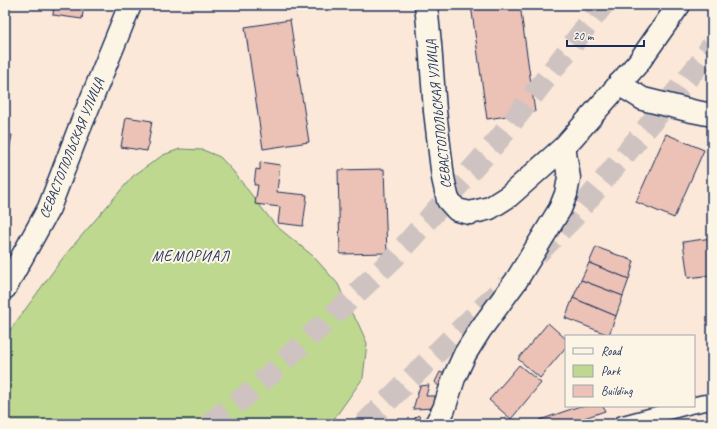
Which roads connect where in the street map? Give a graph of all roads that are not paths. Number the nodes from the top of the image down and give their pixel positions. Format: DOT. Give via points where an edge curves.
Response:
graph roads {
  1 [pos="130,5"];
  2 [pos="426,5"];
  3 [pos="679,5"];
  4 [pos="619,84"];
  5 [pos="712,115"];
  6 [pos="564,147"];
  7 [pos="5,288"];
  8 [pos="712,402"];
  9 [pos="695,405"];
  10 [pos="685,407"];
  11 [pos="436,424"];
  12 [pos="621,424"];
  1 -- 7 [label="street, СЕВАСТОПОЛЬСКАЯ УЛИЦА" via="49,208"];
  2 -- 6 [label="street, СЕВАСТОПОЛЬСКАЯ УЛИЦА" via="435,112 444,178 448,200 457,210 470,213 490,208 509,196"];
  3 -- 4 [label="street, СЕВАСТОПОЛЬСКАЯ УЛИЦА" via="638,63"];
  4 -- 5 [label="street" via="643,99"];
  4 -- 6 [label="street, СЕВАСТОПОЛЬСКАЯ УЛИЦА"];
  6 -- 11 [label="street" via="569,178 560,209 516,281 465,354"];
  8 -- 9 [label="lane"];
  10 -- 12 [label="lane"];
}
